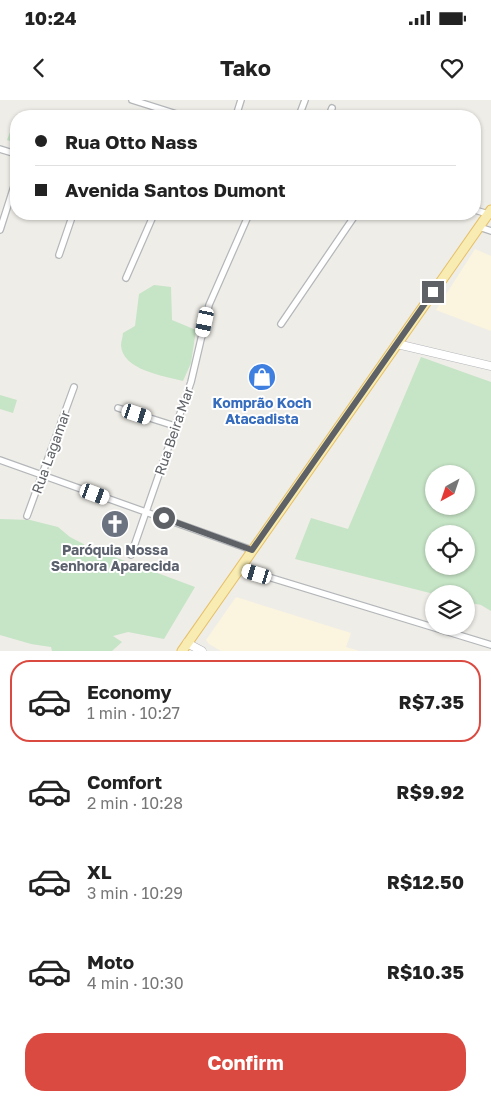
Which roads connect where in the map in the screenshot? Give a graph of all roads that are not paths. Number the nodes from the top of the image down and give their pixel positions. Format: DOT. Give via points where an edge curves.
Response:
graph roads {
  1 [pos="132,100"];
  2 [pos="164,110"];
  3 [pos="10,199"];
  4 [pos="489,212"];
  5 [pos="71,220"];
  6 [pos="151,220"];
  7 [pos="246,220"];
  8 [pos="352,220"];
  9 [pos="479,227"];
  10 [pos="0,230"];
  11 [pos="491,231"];
  12 [pos="59,255"];
  13 [pos="126,278"];
  14 [pos="280,324"];
  15 [pos="397,344"];
  16 [pos="491,366"];
  17 [pos="74,387"];
  18 [pos="118,408"];
  19 [pos="176,426"];
  20 [pos="0,460"];
  21 [pos="42,475"];
  22 [pos="146,512"];
  23 [pos="28,516"];
  24 [pos="252,550"];
  25 [pos="131,555"];
  26 [pos="240,568"];
  27 [pos="187,643"];
  28 [pos="491,645"];
  29 [pos="182,651"];
  30 [pos="202,651"];
  1 -- 2 [label="street"];
  3 -- 10 [label="street"];
  4 -- 9 [label="main road"];
  5 -- 12 [label="street"];
  6 -- 13 [label="street"];
  7 -- 19 [label="street, Rua Beira Mar" via="208,305 195,368"];
  8 -- 14 [label="street"];
  9 -- 11 [label="street"];
  9 -- 15 [label="main road"];
  15 -- 16 [label="street"];
  15 -- 24 [label="main road"];
  17 -- 21 [label="street, Rua Lagamar"];
  18 -- 19 [label="street"];
  19 -- 22 [label="street, Rua Beira Mar"];
  20 -- 21 [label="street"];
  21 -- 22 [label="street"];
  21 -- 23 [label="street, Rua Lagamar"];
  22 -- 24 [label="street"];
  22 -- 25 [label="street, Rua Beira Mar"];
  24 -- 26 [label="main road"];
  26 -- 27 [label="main road"];
  26 -- 28 [label="street"];
  27 -- 29 [label="main road"];
  27 -- 30 [label="street"];
}
